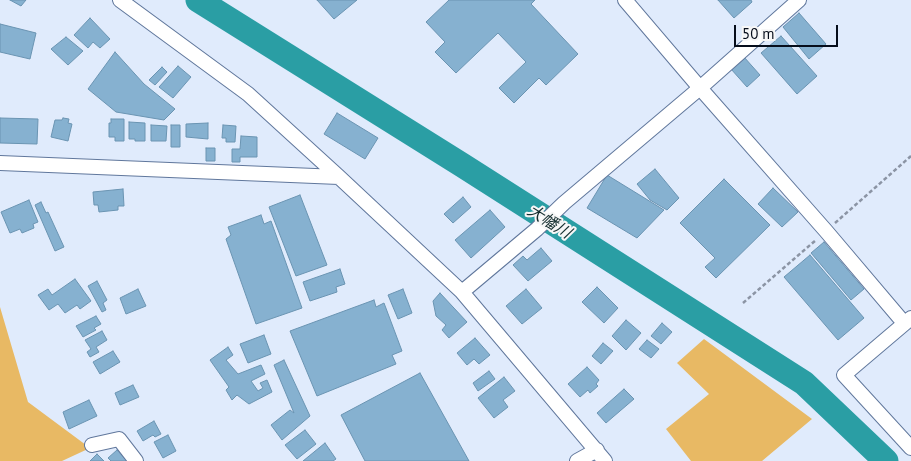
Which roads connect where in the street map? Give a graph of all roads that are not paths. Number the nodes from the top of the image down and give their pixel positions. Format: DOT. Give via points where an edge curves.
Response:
graph roads {
  1 [pos="120,0"];
  2 [pos="625,0"];
  3 [pos="799,0"];
  4 [pos="700,88"];
  5 [pos="0,163"];
  6 [pos="339,177"];
  7 [pos="462,292"];
  8 [pos="908,320"];
  9 [pos="92,444"];
  10 [pos="911,448"];
  11 [pos="601,456"];
  12 [pos="136,461"];
  13 [pos="576,461"];
  1 -- 6 [label="street" via="248,94"];
  2 -- 4 [label="street"];
  3 -- 4 [label="street"];
  4 -- 7 [label="street"];
  4 -- 8 [label="street"];
  5 -- 6 [label="street"];
  6 -- 7 [label="street"];
  7 -- 11 [label="street"];
  8 -- 10 [label="street" via="844,375"];
  9 -- 12 [label="street" via="119,440"];
  11 -- 13 [label="street"];
}
